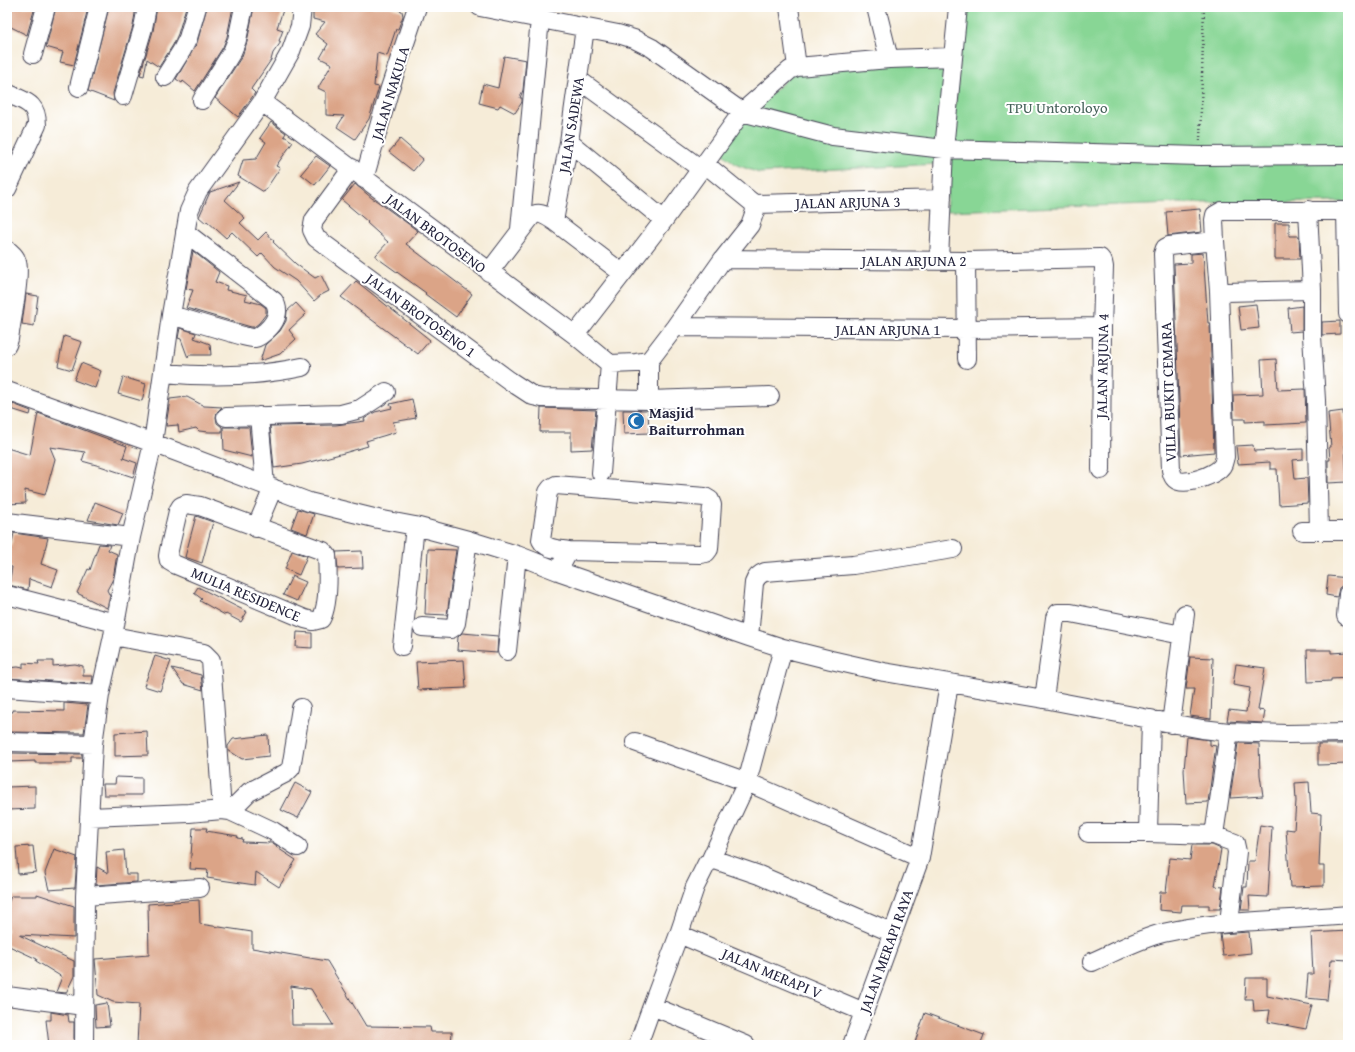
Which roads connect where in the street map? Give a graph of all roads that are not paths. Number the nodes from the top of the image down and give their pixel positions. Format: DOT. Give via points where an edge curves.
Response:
graph roads {
  1 [pos="46,7"];
  2 [pos="99,7"];
  3 [pos="147,7"];
  4 [pos="197,7"];
  5 [pos="244,7"];
  6 [pos="302,7"];
  7 [pos="417,7"];
  8 [pos="480,7"];
  9 [pos="789,7"];
  10 [pos="876,7"];
  11 [pos="958,7"];
  12 [pos="540,19"];
  13 [pos="585,28"];
  14 [pos="33,54"];
  15 [pos="953,57"];
  16 [pos="889,59"];
  17 [pos="796,67"];
  18 [pos="165,77"];
  19 [pos="579,80"];
  20 [pos="79,87"];
  21 [pos="7,93"];
  22 [pos="123,96"];
  23 [pos="202,100"];
  24 [pos="262,102"];
  25 [pos="742,112"];
  26 [pos="569,142"];
  27 [pos="944,148"];
  28 [pos="1348,155"];
  29 [pos="703,166"];
  30 [pos="358,174"];
  31 [pos="7,189"];
  32 [pos="942,199"];
  33 [pos="754,204"];
  34 [pos="1308,210"];
  35 [pos="1347,211"];
  36 [pos="664,220"];
  37 [pos="554,221"];
  38 [pos="520,229"];
  39 [pos="185,232"];
  40 [pos="1215,241"];
  41 [pos="7,250"];
  42 [pos="723,259"];
  43 [pos="939,260"];
  44 [pos="966,261"];
  45 [pos="1103,262"];
  46 [pos="489,272"];
  47 [pos="622,273"];
  48 [pos="1312,290"];
  49 [pos="1226,292"];
  50 [pos="1348,314"];
  51 [pos="171,315"];
  52 [pos="675,327"];
  53 [pos="1102,328"];
  54 [pos="966,329"];
  55 [pos="575,335"];
  56 [pos="7,345"];
  57 [pos="967,359"];
  58 [pos="648,361"];
  59 [pos="610,364"];
  60 [pos="302,367"];
  61 [pos="162,373"];
  62 [pos="386,392"];
  63 [pos="7,393"];
  64 [pos="770,396"];
  65 [pos="607,400"];
  66 [pos="649,400"];
  67 [pos="226,416"];
  68 [pos="259,416"];
  69 [pos="153,443"];
  70 [pos="1101,470"];
  71 [pos="601,473"];
  72 [pos="269,486"];
  73 [pos="7,522"];
  74 [pos="415,526"];
  75 [pos="256,528"];
  76 [pos="1348,531"];
  77 [pos="131,537"];
  78 [pos="468,540"];
  79 [pos="953,549"];
  80 [pos="569,551"];
  81 [pos="517,555"];
  82 [pos="558,571"];
  83 [pos="1348,594"];
  84 [pos="7,595"];
  85 [pos="1184,614"];
  86 [pos="1346,616"];
  87 [pos="422,627"];
  88 [pos="114,629"];
  89 [pos="1182,635"];
  90 [pos="749,637"];
  91 [pos="402,646"];
  92 [pos="783,648"];
  93 [pos="507,651"];
  94 [pos="949,684"];
  95 [pos="7,688"];
  96 [pos="100,696"];
  97 [pos="1044,699"];
  98 [pos="301,708"];
  99 [pos="1151,719"];
  100 [pos="1172,724"];
  101 [pos="1229,732"];
  102 [pos="1348,733"];
  103 [pos="7,742"];
  104 [pos="635,742"];
  105 [pos="93,744"];
  106 [pos="746,782"];
  107 [pos="226,810"];
  108 [pos="89,817"];
  109 [pos="1148,833"];
  110 [pos="1088,834"];
  111 [pos="1214,835"];
  112 [pos="298,846"];
  113 [pos="920,858"];
  114 [pos="710,861"];
  115 [pos="200,888"];
  116 [pos="85,896"];
  117 [pos="1348,915"];
  118 [pos="1229,923"];
  119 [pos="893,933"];
  120 [pos="680,934"];
  121 [pos="1092,962"];
  122 [pos="7,996"];
  123 [pos="84,1006"];
  124 [pos="652,1006"];
  125 [pos="864,1012"];
  126 [pos="84,1045"];
  127 [pos="638,1045"];
  128 [pos="746,1045"];
  129 [pos="852,1045"];
  1 -- 14 [label="street"];
  2 -- 20 [label="street"];
  3 -- 22 [label="street"];
  4 -- 18 [label="street" via="188,38"];
  5 -- 23 [label="street" via="232,52"];
  6 -- 24 [label="street" via="300,26 291,51"];
  7 -- 30 [label="street, JALAN NAKULA"];
  8 -- 12 [label="street"];
  9 -- 17 [label="street"];
  10 -- 16 [label="street"];
  11 -- 15 [label="street"];
  12 -- 13 [label="street"];
  12 -- 38 [label="street"];
  13 -- 19 [label="street, JALAN SADEWA"];
  13 -- 25 [label="street" via="618,34 652,48"];
  15 -- 16 [label="street"];
  15 -- 27 [label="street"];
  16 -- 17 [label="street"];
  17 -- 25 [label="street"];
  19 -- 26 [label="street, JALAN SADEWA"];
  19 -- 29 [label="street"];
  21 -- 31 [label="street" via="28,103 37,115 37,125"];
  24 -- 30 [label="street, JALAN BROTOSENO"];
  24 -- 39 [label="street" via="198,191 189,211"];
  25 -- 27 [label="street" via="833,136"];
  25 -- 29 [label="street"];
  26 -- 36 [label="street"];
  26 -- 37 [label="street, JALAN SADEWA"];
  27 -- 28 [label="street" via="1200,156"];
  27 -- 32 [label="street"];
  29 -- 33 [label="street"];
  29 -- 36 [label="street"];
  30 -- 46 [label="street, JALAN BROTOSENO"];
  30 -- 65 [label="street, JALAN BROTOSENO 1" via="314,220 312,230 316,238 533,396"];
  32 -- 33 [label="street, JALAN ARJUNA 3"];
  32 -- 43 [label="street"];
  33 -- 42 [label="street" via="755,211 750,224"];
  34 -- 35 [label="street"];
  34 -- 40 [label="street, VILLA BUKIT CEMARA" via="1222,211 1215,215"];
  34 -- 48 [label="street"];
  35 -- 50 [label="street"];
  36 -- 47 [label="street"];
  37 -- 38 [label="street" via="544,214 534,214"];
  37 -- 47 [label="street"];
  38 -- 46 [label="street"];
  39 -- 51 [label="street"];
  39 -- 51 [label="street" via="274,301 278,314 269,328 255,338"];
  40 -- 40 [label="street, VILLA BUKIT CEMARA" via="1164,248 1171,470 1173,477 1182,481 1197,480 1211,475 1222,465 1225,456"];
  41 -- 56 [label="street" via="18,264"];
  42 -- 43 [label="street, JALAN ARJUNA 2"];
  42 -- 52 [label="street"];
  43 -- 44 [label="street, JALAN ARJUNA 2"];
  44 -- 45 [label="street, JALAN ARJUNA 2" via="1100,258"];
  44 -- 54 [label="street"];
  45 -- 53 [label="street, JALAN ARJUNA 4"];
  46 -- 55 [label="street, JALAN BROTOSENO"];
  47 -- 55 [label="street"];
  48 -- 49 [label="street"];
  48 -- 76 [label="street" via="1316,400 1310,531"];
  51 -- 61 [label="street"];
  52 -- 54 [label="street, JALAN ARJUNA 1"];
  52 -- 58 [label="street"];
  53 -- 54 [label="street, JALAN ARJUNA 1"];
  53 -- 70 [label="street, JALAN ARJUNA 4"];
  54 -- 57 [label="street"];
  55 -- 59 [label="street, JALAN BROTOSENO"];
  58 -- 59 [label="street" via="636,364"];
  58 -- 66 [label="street"];
  59 -- 65 [label="street"];
  60 -- 61 [label="street" via="279,372 212,375"];
  61 -- 69 [label="street"];
  62 -- 68 [label="street" via="360,409 341,414"];
  63 -- 69 [label="street"];
  64 -- 66 [label="street, JALAN BROTOSENO 1"];
  65 -- 66 [label="street, JALAN BROTOSENO 1"];
  65 -- 71 [label="street"];
  67 -- 68 [label="street"];
  68 -- 72 [label="street"];
  69 -- 72 [label="street"];
  69 -- 77 [label="street"];
  72 -- 74 [label="street" via="309,502"];
  72 -- 75 [label="street"];
  73 -- 77 [label="street"];
  74 -- 78 [label="street"];
  74 -- 91 [label="street"];
  75 -- 75 [label="street, MULIA RESIDENCE" via="200,506 186,504 178,511 169,561 305,619 321,619 326,601 327,555 323,551"];
  77 -- 88 [label="street"];
  78 -- 81 [label="street"];
  78 -- 87 [label="street" via="454,627"];
  79 -- 90 [label="street" via="854,565 760,574 754,583"];
  80 -- 80 [label="street" via="547,547 541,540 548,492 556,485 705,497 712,505 709,549 706,553"];
  80 -- 82 [label="street"];
  81 -- 82 [label="street"];
  81 -- 93 [label="street"];
  82 -- 90 [label="street"];
  83 -- 86 [label="street"];
  84 -- 88 [label="street"];
  85 -- 89 [label="street"];
  88 -- 96 [label="street"];
  88 -- 107 [label="street" via="204,653 211,660"];
  89 -- 97 [label="street" via="1071,613 1058,613 1055,618"];
  89 -- 100 [label="street"];
  90 -- 92 [label="street"];
  92 -- 94 [label="street"];
  92 -- 106 [label="street"];
  94 -- 97 [label="street"];
  94 -- 113 [label="street, JALAN MERAPI RAYA"];
  95 -- 96 [label="street"];
  96 -- 105 [label="street"];
  97 -- 99 [label="street"];
  98 -- 107 [label="street" via="290,768 286,773 249,792"];
  99 -- 100 [label="street"];
  99 -- 109 [label="street"];
  100 -- 101 [label="street"];
  101 -- 102 [label="street"];
  101 -- 111 [label="street"];
  103 -- 105 [label="street"];
  104 -- 106 [label="street"];
  105 -- 108 [label="street"];
  106 -- 113 [label="street"];
  106 -- 114 [label="street"];
  107 -- 108 [label="street"];
  107 -- 112 [label="street" via="273,831"];
  108 -- 116 [label="street"];
  109 -- 110 [label="street"];
  109 -- 111 [label="street"];
  111 -- 118 [label="street" via="1235,843 1236,847"];
  113 -- 119 [label="street, JALAN MERAPI RAYA"];
  114 -- 119 [label="street" via="718,861 759,875"];
  114 -- 120 [label="street" via="695,887"];
  115 -- 116 [label="street"];
  116 -- 123 [label="street"];
  117 -- 118 [label="street"];
  118 -- 121 [label="street" via="1163,933"];
  119 -- 125 [label="street, JALAN MERAPI RAYA"];
  120 -- 124 [label="street"];
  120 -- 125 [label="street, JALAN MERAPI V"];
  122 -- 123 [label="street"];
  123 -- 126 [label="street"];
  124 -- 127 [label="street"];
  124 -- 128 [label="street"];
  125 -- 129 [label="street, JALAN MERAPI RAYA"];
}
